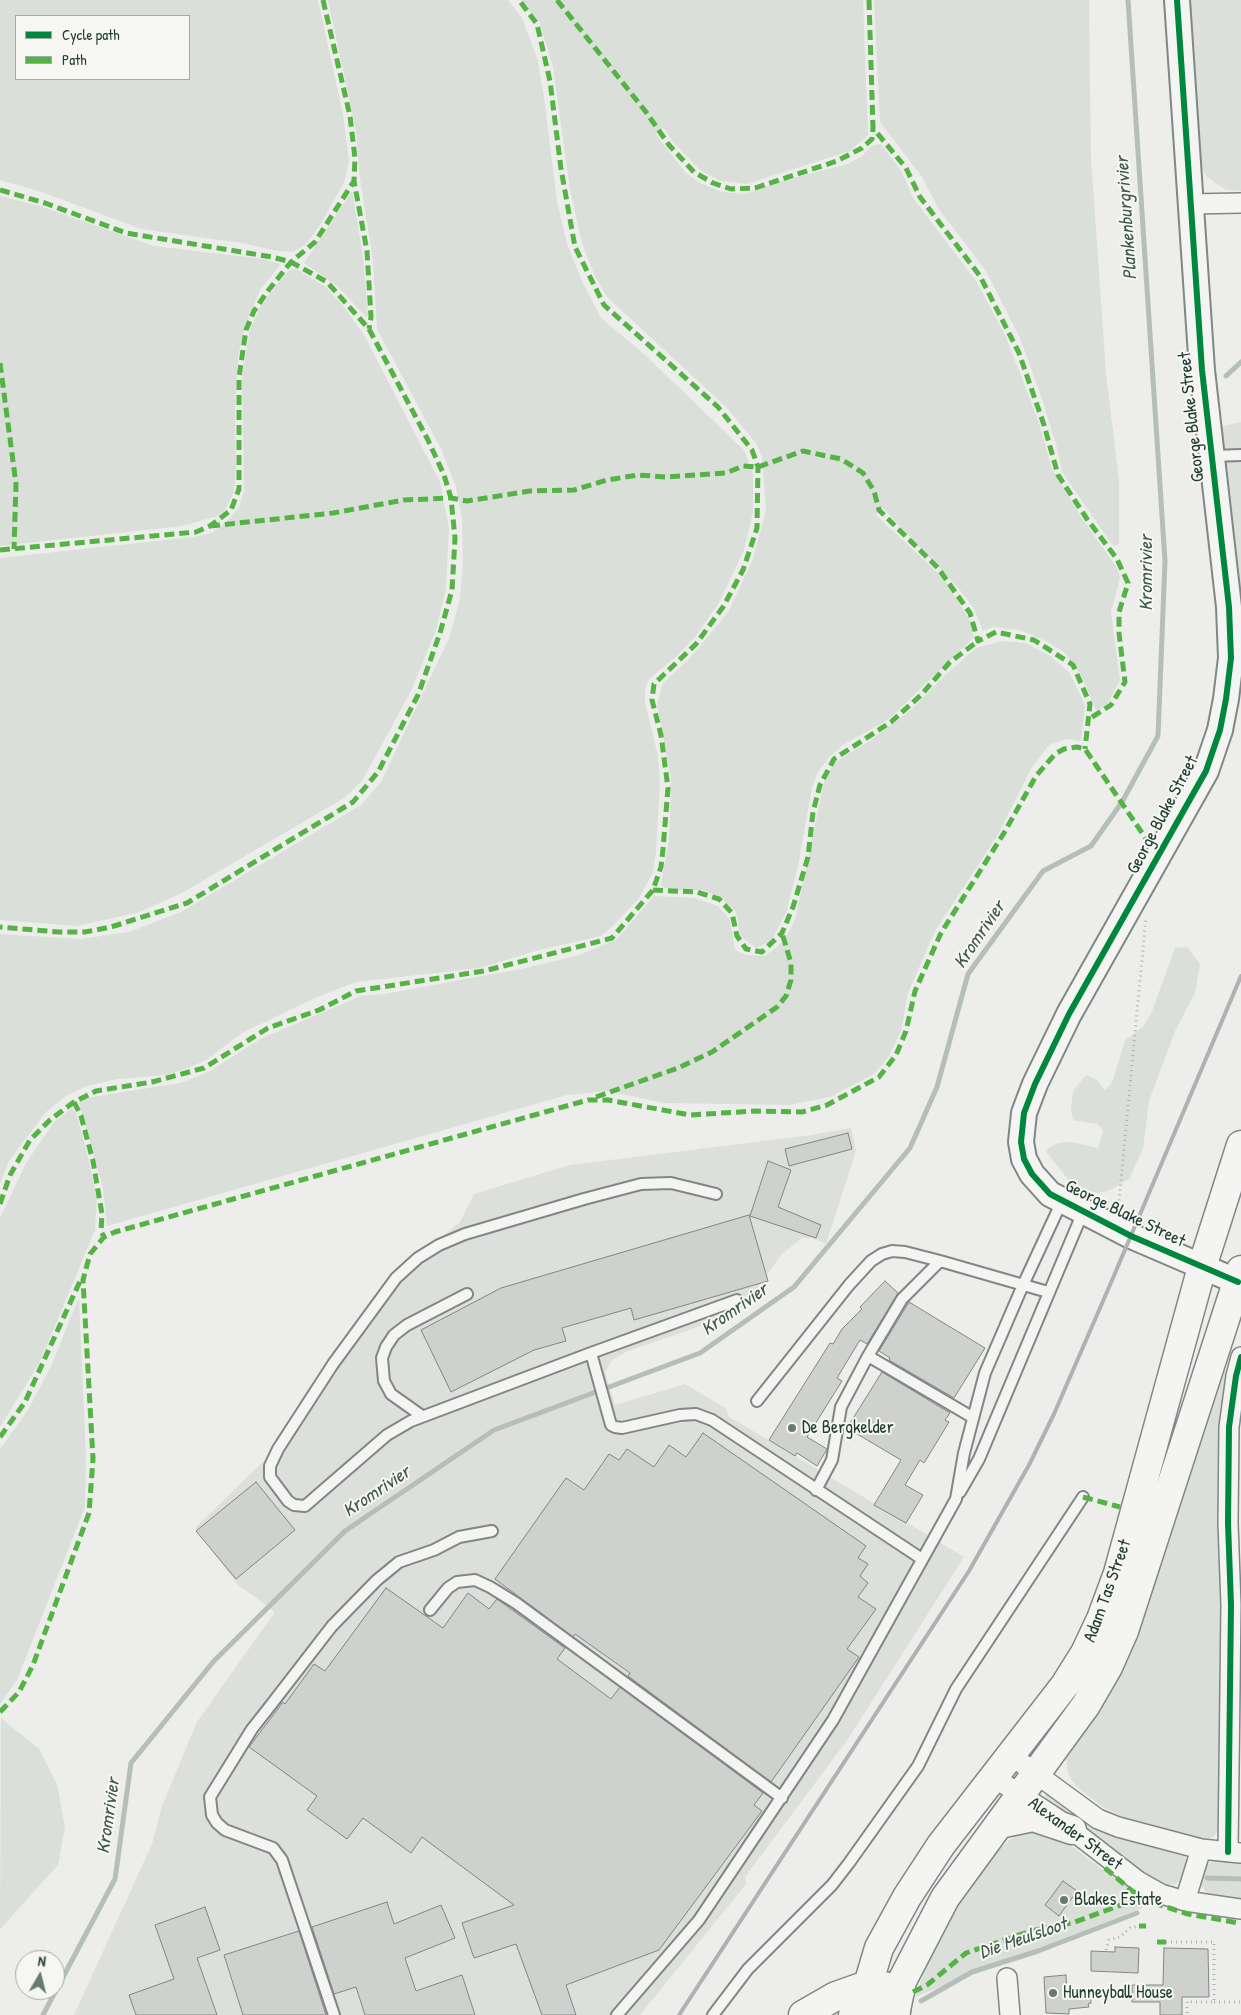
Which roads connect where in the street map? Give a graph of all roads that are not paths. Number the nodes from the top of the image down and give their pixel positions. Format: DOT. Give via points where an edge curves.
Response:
graph roads {
  1 [pos="1177,0"];
  2 [pos="1241,203"];
  3 [pos="1190,204"];
  4 [pos="1241,455"];
  5 [pos="1211,456"];
  6 [pos="1235,597"];
  7 [pos="1236,651"];
  8 [pos="1241,1145"];
  9 [pos="716,1194"];
  10 [pos="1062,1201"];
  11 [pos="1083,1212"];
  12 [pos="940,1261"];
  13 [pos="1202,1267"];
  14 [pos="1240,1276"];
  15 [pos="1022,1284"];
  16 [pos="1048,1292"];
  17 [pos="466,1294"];
  18 [pos="737,1300"];
  19 [pos="590,1353"];
  20 [pos="868,1356"];
  21 [pos="1241,1357"];
  22 [pos="756,1401"];
  23 [pos="422,1416"];
  24 [pos="972,1417"];
  25 [pos="816,1490"];
  26 [pos="1084,1497"];
  27 [pos="956,1499"];
  28 [pos="492,1531"];
  29 [pos="922,1559"];
  30 [pos="1236,1605"];
  31 [pos="430,1610"];
  32 [pos="1012,1756"];
  33 [pos="995,1778"];
  34 [pos="1029,1785"];
  35 [pos="782,1798"];
  36 [pos="999,1824"];
  37 [pos="1072,1830"];
  38 [pos="1201,1849"];
  39 [pos="1234,1852"];
  40 [pos="1185,1901"];
  41 [pos="1241,1909"];
  42 [pos="1007,1978"];
  43 [pos="860,2006"];
  44 [pos="897,2006"];
  45 [pos="334,2015"];
  46 [pos="617,2015"];
  47 [pos="712,2015"];
  48 [pos="803,2015"];
  49 [pos="1010,2015"];
  1 -- 3 [label="street, George Blake Street"];
  2 -- 3 [label="street"];
  3 -- 5 [label="street, George Blake Street"];
  4 -- 5 [label="lane"];
  5 -- 6 [label="street, George Blake Street"];
  6 -- 7 [label="street, George Blake Street"];
  7 -- 10 [label="street, George Blake Street" via="1230,699 1206,771 1069,1014 1024,1113 1021,1142 1024,1159 1043,1187"];
  8 -- 13 [label="main road, Adam Tas Street"];
  9 -- 23 [label="lane" via="671,1183 641,1184 465,1234 418,1258 396,1278 332,1364 278,1449 270,1466 270,1477 288,1500 305,1506 387,1435"];
  10 -- 11 [label="street, George Blake Street"];
  10 -- 15 [label="lane"];
  11 -- 13 [label="street, George Blake Street"];
  11 -- 16 [label="lane"];
  12 -- 15 [label="lane"];
  12 -- 20 [label="lane" via="902,1299"];
  12 -- 22 [label="lane" via="892,1251 871,1261"];
  13 -- 14 [label="street, George Blake Street"];
  13 -- 32 [label="main road, Adam Tas Street" via="1118,1573 1101,1619 1065,1686"];
  14 -- 34 [label="main road, Adam Tas Street" via="1124,1631 1086,1705"];
  15 -- 16 [label="lane"];
  15 -- 24 [label="lane" via="984,1373"];
  16 -- 27 [label="lane" via="979,1459"];
  17 -- 23 [label="lane" via="407,1325 386,1346 382,1358 384,1381 391,1394"];
  18 -- 19 [label="lane"];
  19 -- 23 [label="lane"];
  19 -- 25 [label="lane" via="611,1425 622,1428 696,1414 712,1420"];
  20 -- 24 [label="lane"];
  20 -- 25 [label="lane" via="841,1407 832,1460"];
  21 -- 30 [label="street" via="1229,1427 1228,1523"];
  24 -- 27 [label="lane"];
  25 -- 29 [label="lane"];
  26 -- 47 [label="lane" via="956,1689 918,1766 849,1863 832,1885 748,1969"];
  27 -- 29 [label="lane"];
  28 -- 45 [label="lane" via="459,1537 399,1562 376,1580 332,1626 257,1723 210,1797 212,1816 217,1823 225,1830 273,1848 282,1860"];
  29 -- 35 [label="lane" via="833,1720"];
  30 -- 39 [label="street"];
  31 -- 35 [label="lane" via="457,1582 475,1580 490,1587"];
  32 -- 33 [label="main road, Adam Tas Street"];
  32 -- 34 [label="street, Alexander Street"];
  33 -- 34 [label="street, Alexander Street"];
  33 -- 43 [label="main road, Adam Tas Street" via="941,1846 906,1897 879,1948"];
  34 -- 36 [label="main road, Adam Tas Street"];
  34 -- 37 [label="street, Alexander Street"];
  34 -- 38 [label="street, Alexander Street" via="1098,1818 1143,1835"];
  35 -- 46 [label="lane" via="699,1920"];
  36 -- 37 [label="main road" via="1033,1817"];
  36 -- 44 [label="main road, Adam Tas Street" via="945,1898 902,1982"];
  37 -- 40 [label="street, Alexander Street" via="1138,1881 1161,1894"];
  38 -- 39 [label="street, Alexander Street"];
  38 -- 40 [label="street"];
  40 -- 41 [label="street, Alexander Street"];
  42 -- 49 [label="street"];
  43 -- 44 [label="main road, Adam Tas Street" via="884,1986"];
  43 -- 48 [label="main road, Adam Tas Street" via="836,1996"];
}
